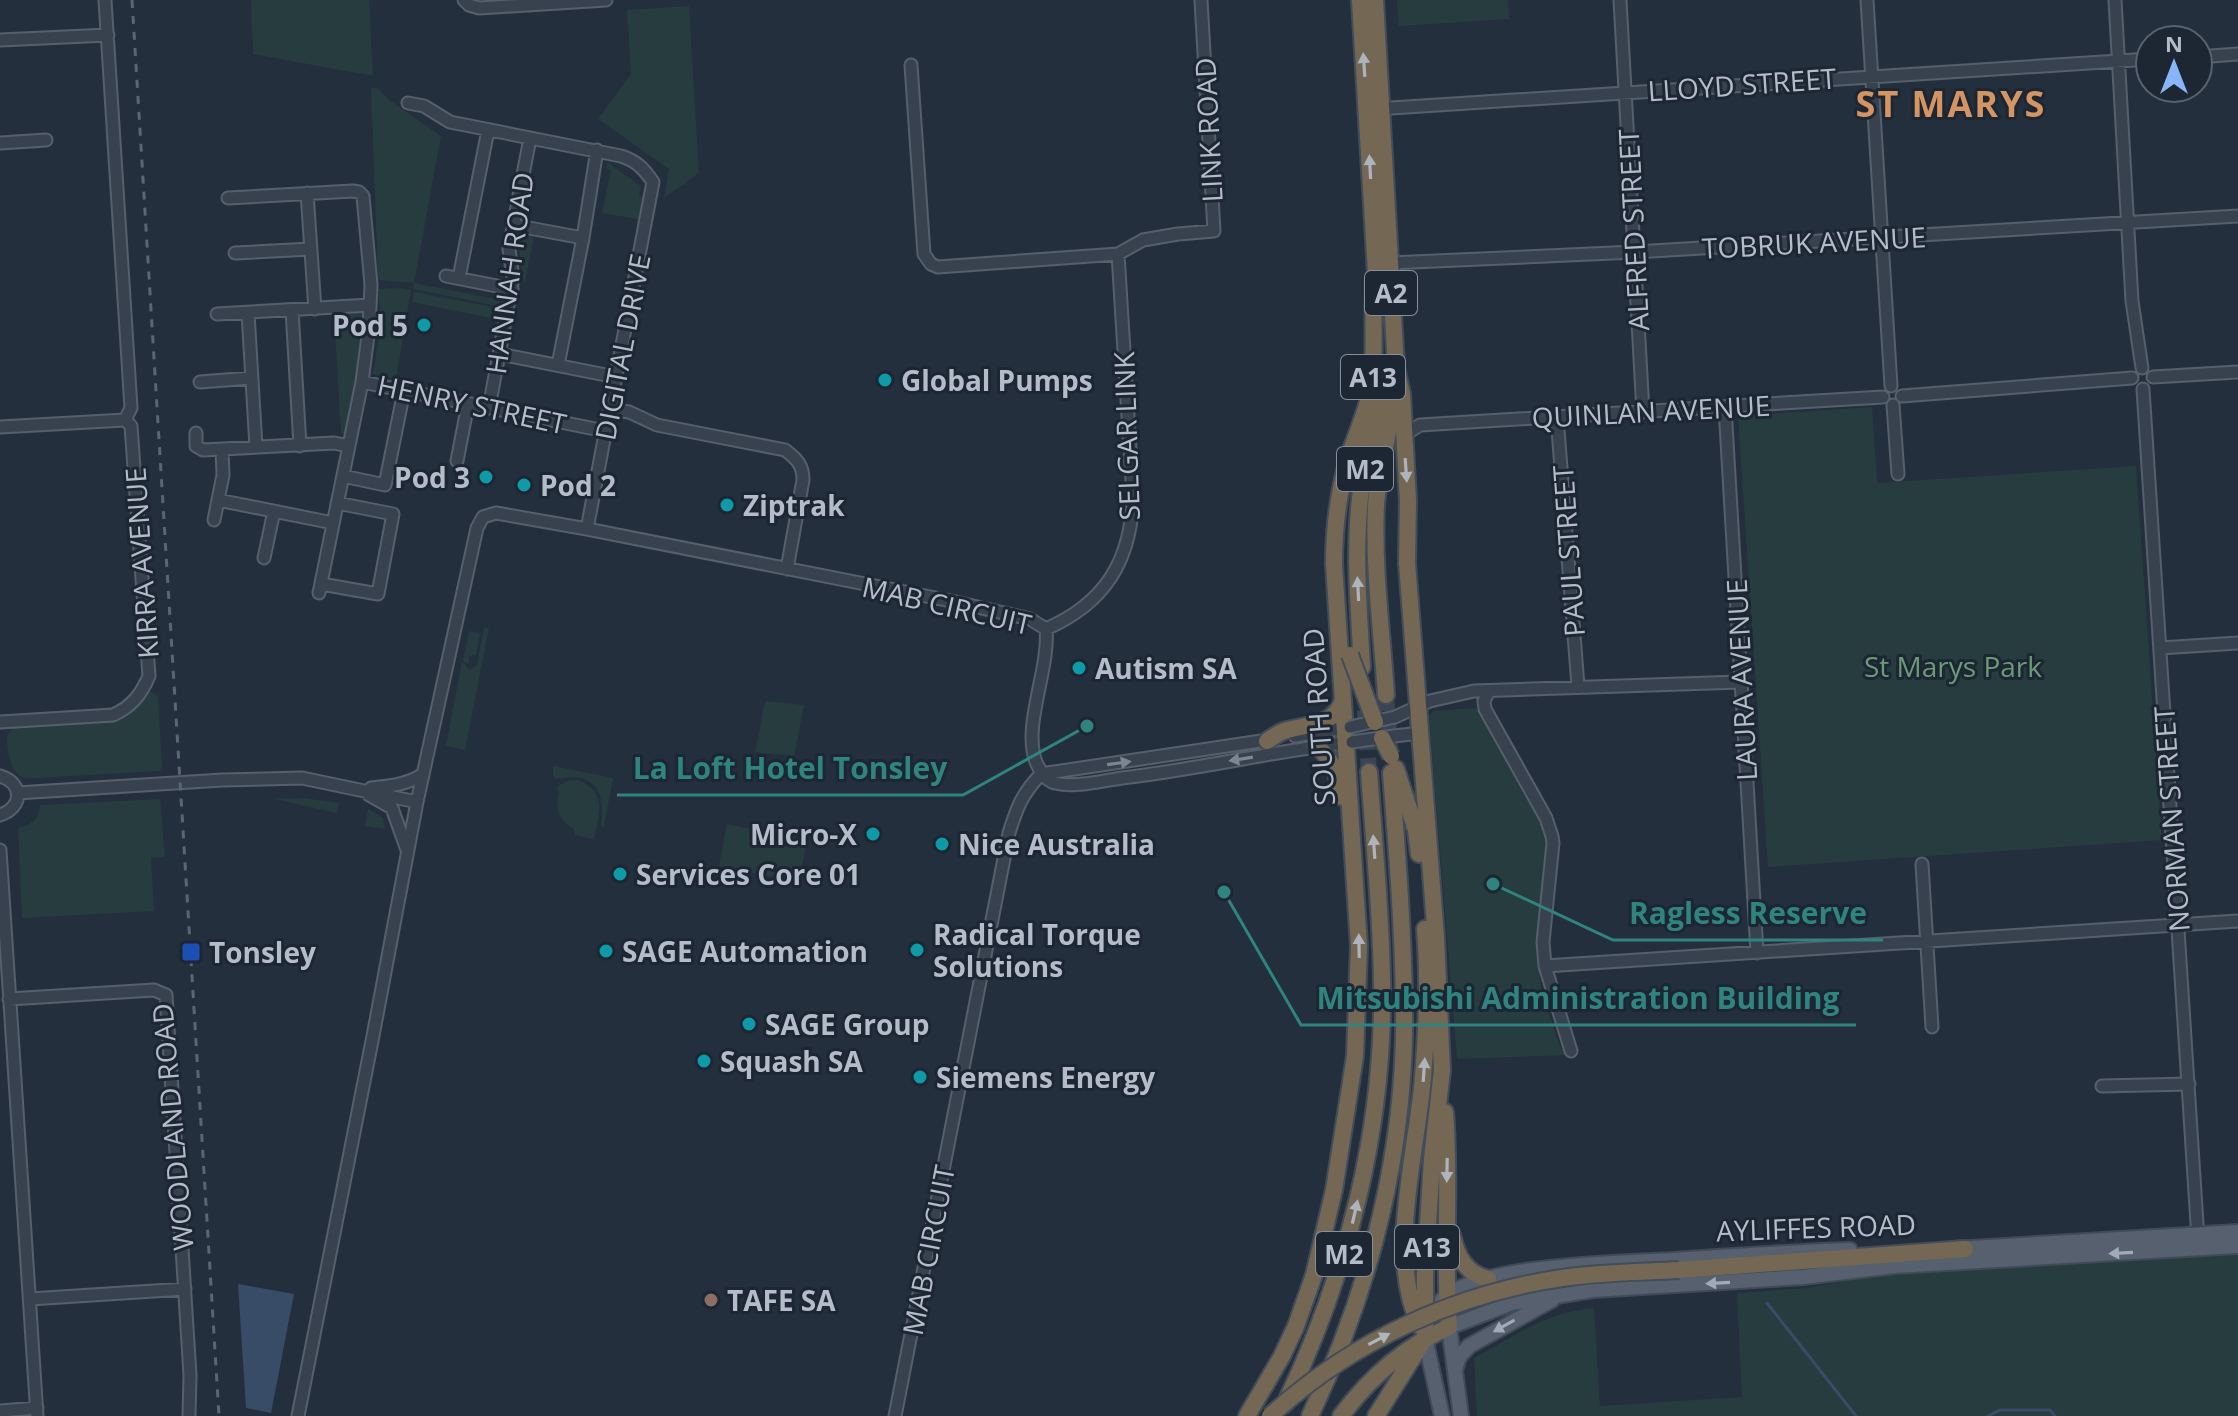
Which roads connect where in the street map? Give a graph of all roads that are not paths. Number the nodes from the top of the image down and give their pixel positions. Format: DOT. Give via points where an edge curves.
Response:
graph roads {
  1 [pos="105,0"];
  2 [pos="464,0"];
  3 [pos="606,0"];
  4 [pos="1201,0"];
  5 [pos="1360,0"];
  6 [pos="1375,0"];
  7 [pos="1620,0"];
  8 [pos="1867,0"];
  9 [pos="2115,0"];
  10 [pos="108,35"];
  11 [pos="0,40"];
  12 [pos="2238,54"];
  13 [pos="2214,56"];
  14 [pos="2134,60"];
  15 [pos="2118,61"];
  16 [pos="911,65"];
  17 [pos="1872,76"];
  18 [pos="1625,91"];
  19 [pos="408,103"];
  20 [pos="1375,109"];
  21 [pos="488,130"];
  22 [pos="530,138"];
  23 [pos="46,140"];
  24 [pos="0,143"];
  25 [pos="597,150"];
  26 [pos="307,193"];
  27 [pos="228,198"];
  28 [pos="2238,216"];
  29 [pos="2127,223"];
  30 [pos="513,225"];
  31 [pos="583,238"];
  32 [pos="1882,238"];
  33 [pos="311,249"];
  34 [pos="1635,252"];
  35 [pos="235,253"];
  36 [pos="1118,254"];
  37 [pos="1383,268"];
  38 [pos="446,276"];
  39 [pos="459,278"];
  40 [pos="512,289"];
  41 [pos="370,305"];
  42 [pos="315,309"];
  43 [pos="292,310"];
  44 [pos="248,313"];
  45 [pos="217,314"];
  46 [pos="500,354"];
  47 [pos="558,365"];
  48 [pos="1396,368"];
  49 [pos="2142,368"];
  50 [pos="2238,372"];
  51 [pos="616,377"];
  52 [pos="2153,377"];
  53 [pos="251,378"];
  54 [pos="2132,378"];
  55 [pos="200,382"];
  56 [pos="362,382"];
  57 [pos="1891,386"];
  58 [pos="2143,389"];
  59 [pos="404,391"];
  60 [pos="1902,396"];
  61 [pos="1883,397"];
  62 [pos="468,404"];
  63 [pos="1893,405"];
  64 [pos="1725,407"];
  65 [pos="489,408"];
  66 [pos="610,409"];
  67 [pos="1403,411"];
  68 [pos="1643,412"];
  69 [pos="1557,417"];
  70 [pos="128,423"];
  71 [pos="1420,425"];
  72 [pos="0,427"];
  73 [pos="605,431"];
  74 [pos="196,433"];
  75 [pos="1404,439"];
  76 [pos="300,446"];
  77 [pos="349,446"];
  78 [pos="256,447"];
  79 [pos="222,450"];
  80 [pos="457,461"];
  81 [pos="1898,474"];
  82 [pos="343,476"];
  83 [pos="218,500"];
  84 [pos="337,503"];
  85 [pos="274,511"];
  86 [pos="214,520"];
  87 [pos="333,523"];
  88 [pos="587,529"];
  89 [pos="264,558"];
  90 [pos="787,569"];
  91 [pos="1335,597"];
  92 [pos="1046,629"];
  93 [pos="2238,643"];
  94 [pos="2160,648"];
  95 [pos="1356,661"];
  96 [pos="1740,682"];
  97 [pos="1578,686"];
  98 [pos="1489,691"];
  99 [pos="1386,695"];
  100 [pos="1343,699"];
  101 [pos="1417,707"];
  102 [pos="0,722"];
  103 [pos="1384,732"];
  104 [pos="1420,733"];
  105 [pos="1348,735"];
  106 [pos="1267,741"];
  107 [pos="1318,747"];
  108 [pos="1369,772"];
  109 [pos="1391,773"];
  110 [pos="423,774"];
  111 [pos="1041,774"];
  112 [pos="0,776"];
  113 [pos="358,789"];
  114 [pos="17,793"];
  115 [pos="417,802"];
  116 [pos="1352,811"];
  117 [pos="0,815"];
  118 [pos="0,850"];
  119 [pos="407,851"];
  120 [pos="1922,864"];
  121 [pos="2238,921"];
  122 [pos="2179,925"];
  123 [pos="1927,942"];
  124 [pos="3,953"];
  125 [pos="1757,953"];
  126 [pos="1545,966"];
  127 [pos="9,999"];
  128 [pos="1932,1027"];
  129 [pos="1571,1051"];
  130 [pos="1355,1056"];
  131 [pos="1442,1070"];
  132 [pos="2189,1084"];
  133 [pos="2102,1086"];
  134 [pos="1446,1214"];
  135 [pos="2238,1232"];
  136 [pos="2198,1241"];
  137 [pos="2238,1246"];
  138 [pos="1965,1249"];
  139 [pos="1488,1279"];
  140 [pos="185,1289"];
  141 [pos="1566,1293"];
  142 [pos="1446,1296"];
  143 [pos="30,1299"];
  144 [pos="1449,1327"];
  145 [pos="1425,1336"];
  146 [pos="1455,1371"];
  147 [pos="1294,1385"];
  148 [pos="0,1411"];
  149 [pos="37,1412"];
  150 [pos="189,1416"];
  151 [pos="298,1416"];
  152 [pos="895,1416"];
  153 [pos="1247,1416"];
  154 [pos="1270,1416"];
  155 [pos="1279,1416"];
  156 [pos="1310,1416"];
  157 [pos="1341,1416"];
  158 [pos="1376,1416"];
  159 [pos="1442,1416"];
  160 [pos="1461,1416"];
  1 -- 10 [label="street, KIRRA AVENUE"];
  2 -- 3 [label="street" via="479,8"];
  4 -- 36 [label="street, LINK ROAD" via="1214,231 1143,240"];
  20 -- 5 [label="highway, SOUTH ROAD / A2, one-way"];
  6 -- 20 [label="highway, SOUTH ROAD / A2"];
  7 -- 18 [label="street, ALFRED STREET"];
  8 -- 17 [label="street"];
  9 -- 15 [label="street"];
  10 -- 11 [label="street"];
  10 -- 70 [label="street, KIRRA AVENUE"];
  12 -- 13 [label="street"];
  14 -- 15 [label="street, LLOYD STREET"];
  15 -- 17 [label="street, LLOYD STREET"];
  15 -- 29 [label="street"];
  16 -- 36 [label="street" via="924,254 931,264"];
  17 -- 18 [label="street, LLOYD STREET"];
  17 -- 32 [label="street"];
  18 -- 20 [label="street, LLOYD STREET"];
  18 -- 34 [label="street, ALFRED STREET"];
  19 -- 21 [label="street" via="450,122"];
  20 -- 37 [label="highway, SOUTH ROAD / A2"];
  21 -- 22 [label="street"];
  21 -- 39 [label="street"];
  22 -- 25 [label="street"];
  22 -- 30 [label="street, HANNAH ROAD"];
  23 -- 24 [label="street"];
  25 -- 31 [label="street"];
  25 -- 51 [label="street, DIGITAL DRIVE" via="633,159 653,182"];
  26 -- 27 [label="street"];
  26 -- 33 [label="street"];
  26 -- 41 [label="street" via="353,191 363,196"];
  28 -- 29 [label="street, TOBRUK AVENUE"];
  29 -- 32 [label="street, TOBRUK AVENUE"];
  29 -- 49 [label="street"];
  30 -- 31 [label="street"];
  30 -- 40 [label="street, HANNAH ROAD"];
  31 -- 47 [label="street"];
  32 -- 34 [label="street, TOBRUK AVENUE"];
  32 -- 57 [label="street"];
  33 -- 35 [label="street"];
  33 -- 42 [label="street"];
  34 -- 37 [label="street, TOBRUK AVENUE"];
  34 -- 68 [label="street, ALFRED STREET"];
  36 -- 92 [label="street, SELGAR LINK" via="1132,521 1121,560 1104,588 1080,610"];
  37 -- 48 [label="highway, SOUTH ROAD / A2"];
  37 -- 91 [label="highway, SOUTH ROAD / A13" via="1372,299 1370,392 1343,477 1336,520"];
  95 -- 37 [label="highway, M2, one-way" via="1360,496 1380,380"];
  38 -- 39 [label="street"];
  39 -- 40 [label="street"];
  40 -- 46 [label="street, HANNAH ROAD"];
  41 -- 42 [label="street"];
  41 -- 56 [label="street"];
  42 -- 43 [label="street"];
  43 -- 44 [label="street"];
  43 -- 76 [label="street"];
  44 -- 45 [label="street"];
  44 -- 53 [label="street"];
  46 -- 47 [label="street"];
  46 -- 65 [label="street, HANNAH ROAD"];
  47 -- 51 [label="street"];
  48 -- 67 [label="highway, SOUTH ROAD / A13"];
  48 -- 99 [label="highway, M2" via="1376,515"];
  49 -- 52 [label="street"];
  49 -- 54 [label="street"];
  50 -- 52 [label="street"];
  51 -- 66 [label="street, DIGITAL DRIVE"];
  52 -- 58 [label="street"];
  53 -- 55 [label="street"];
  53 -- 78 [label="street"];
  54 -- 58 [label="street"];
  54 -- 60 [label="street"];
  56 -- 59 [label="street, HENRY STREET"];
  56 -- 77 [label="street, HENRY STREET"];
  57 -- 60 [label="street"];
  57 -- 61 [label="street"];
  58 -- 94 [label="street, NORMAN STREET"];
  59 -- 62 [label="street, HENRY STREET"];
  59 -- 82 [label="street" via="385,485"];
  60 -- 63 [label="street"];
  61 -- 63 [label="street"];
  61 -- 64 [label="street, QUINLAN AVENUE"];
  62 -- 65 [label="street, HENRY STREET"];
  62 -- 80 [label="street"];
  63 -- 81 [label="street"];
  64 -- 68 [label="street, QUINLAN AVENUE"];
  64 -- 96 [label="street, LAURA AVENUE"];
  65 -- 73 [label="street, HENRY STREET"];
  66 -- 73 [label="street, DIGITAL DRIVE"];
  66 -- 90 [label="street" via="657,425 785,450 796,459 803,480"];
  67 -- 71 [label="street"];
  67 -- 75 [label="highway, SOUTH ROAD / A13"];
  68 -- 69 [label="street, QUINLAN AVENUE"];
  69 -- 71 [label="street, QUINLAN AVENUE"];
  69 -- 97 [label="street, PAUL STREET"];
  70 -- 72 [label="street"];
  70 -- 102 [label="street, KIRRA AVENUE" via="149,676 129,707 113,715"];
  71 -- 75 [label="street"];
  73 -- 88 [label="street, DIGITAL DRIVE"];
  74 -- 79 [label="street" via="196,446"];
  75 -- 101 [label="highway, SOUTH ROAD / A13, one-way"];
  76 -- 77 [label="street"];
  76 -- 78 [label="street"];
  77 -- 82 [label="street, HENRY STREET"];
  78 -- 79 [label="street"];
  79 -- 83 [label="street"];
  82 -- 84 [label="street, HENRY STREET"];
  83 -- 85 [label="street"];
  83 -- 86 [label="street"];
  84 -- 87 [label="street, HENRY STREET"];
  84 -- 87 [label="street, HENRY STREET" via="393,514 378,594 320,588"];
  85 -- 87 [label="street"];
  85 -- 89 [label="street"];
  88 -- 90 [label="street, MAB CIRCUIT"];
  88 -- 110 [label="street, MAB CIRCUIT" via="496,513 483,517"];
  90 -- 92 [label="street, MAB CIRCUIT" via="1030,619"];
  91 -- 95 [label="highway"];
  91 -- 100 [label="highway, SOUTH ROAD / A13"];
  92 -- 111 [label="street, MAB CIRCUIT" via="1032,743"];
  93 -- 94 [label="street"];
  94 -- 122 [label="street, NORMAN STREET"];
  95 -- 103 [label="highway, bridge"];
  96 -- 97 [label="street"];
  96 -- 125 [label="street, LAURA AVENUE"];
  97 -- 98 [label="street"];
  98 -- 101 [label="street"];
  98 -- 126 [label="street" via="1485,710 1552,836"];
  100 -- 105 [label="highway, SOUTH ROAD / A13"];
  100 -- 106 [label="highway" via="1324,721"];
  101 -- 103 [label="street, bridge" via="1395,717"];
  101 -- 104 [label="highway, SOUTH ROAD / A13"];
  103 -- 104 [label="street"];
  103 -- 105 [label="street, bridge"];
  145 -- 103 [label="highway, one-way, bridge" via="1412,1302 1405,1257 1423,1079 1426,940 1417,837"];
  104 -- 131 [label="highway, SOUTH ROAD / A13"];
  105 -- 106 [label="street"];
  105 -- 107 [label="street"];
  105 -- 116 [label="highway, SOUTH ROAD / A13"];
  111 -- 106 [label="street, one-way"];
  107 -- 111 [label="street, one-way" via="1069,784"];
  107 -- 116 [label="highway" via="1330,760"];
  147 -- 108 [label="highway, M2, one-way" via="1344,1255 1373,1119 1382,981"];
  109 -- 156 [label="highway, M2" via="1404,1020 1401,1092 1390,1168 1358,1298"];
  110 -- 113 [label="street" via="395,786"];
  110 -- 115 [label="street, MAB CIRCUIT"];
  111 -- 152 [label="street, MAB CIRCUIT" via="1018,803 1009,833"];
  112 -- 114 [label="street" via="12,782"];
  113 -- 114 [label="street" via="302,778"];
  113 -- 115 [label="street"];
  113 -- 119 [label="street, MAB CIRCUIT" via="392,808"];
  114 -- 117 [label="street" via="15,806"];
  115 -- 119 [label="street, MAB CIRCUIT"];
  130 -- 116 [label="highway, SOUTH ROAD / A13, one-way" via="1359,946"];
  118 -- 124 [label="street"];
  119 -- 151 [label="street, MAB CIRCUIT"];
  120 -- 123 [label="street"];
  121 -- 122 [label="street"];
  122 -- 123 [label="street"];
  122 -- 132 [label="street, NORMAN STREET"];
  123 -- 125 [label="street"];
  123 -- 128 [label="street"];
  124 -- 127 [label="street"];
  125 -- 126 [label="street"];
  126 -- 129 [label="street"];
  127 -- 140 [label="street, WOODLAND ROAD" via="154,990 166,995"];
  127 -- 143 [label="street"];
  130 -- 147 [label="highway" via="1351,1132 1336,1223"];
  130 -- 153 [label="highway, SOUTH ROAD / A13" via="1334,1190 1314,1275 1282,1356"];
  131 -- 134 [label="highway, SOUTH ROAD, one-way"];
  131 -- 145 [label="highway, SOUTH ROAD / A13" via="1432,1159"];
  132 -- 133 [label="street"];
  132 -- 136 [label="street, NORMAN STREET"];
  134 -- 139 [label="highway" via="1464,1265"];
  134 -- 142 [label="highway, SOUTH ROAD"];
  135 -- 136 [label="main road, AYLIFFES ROAD"];
  136 -- 137 [label="main road, AYLIFFES ROAD"];
  136 -- 138 [label="main road, AYLIFFES ROAD"];
  136 -- 141 [label="main road, AYLIFFES ROAD, one-way"];
  138 -- 139 [label="main road, AYLIFFES ROAD" via="1742,1255 1558,1267"];
  154 -- 138 [label="highway, one-way, bridge" via="1358,1350 1409,1323 1516,1287 1572,1277"];
  139 -- 142 [label="main road, AYLIFFES ROAD"];
  140 -- 143 [label="street"];
  140 -- 150 [label="street, WOODLAND ROAD"];
  141 -- 144 [label="main road, AYLIFFES ROAD" via="1512,1303"];
  141 -- 146 [label="main road, one-way" via="1469,1346"];
  142 -- 144 [label="highway, SOUTH ROAD"];
  142 -- 145 [label="main road" via="1433,1312"];
  143 -- 149 [label="street"];
  144 -- 145 [label="highway, AYLIFFES ROAD"];
  144 -- 146 [label="main road, SOUTH ROAD"];
  145 -- 157 [label="highway, AYLIFFES ROAD" via="1388,1364"];
  145 -- 158 [label="highway"];
  145 -- 159 [label="main road"];
  146 -- 160 [label="main road, SOUTH ROAD"];
  147 -- 155 [label="highway, M2"];
  148 -- 149 [label="street"];
}
